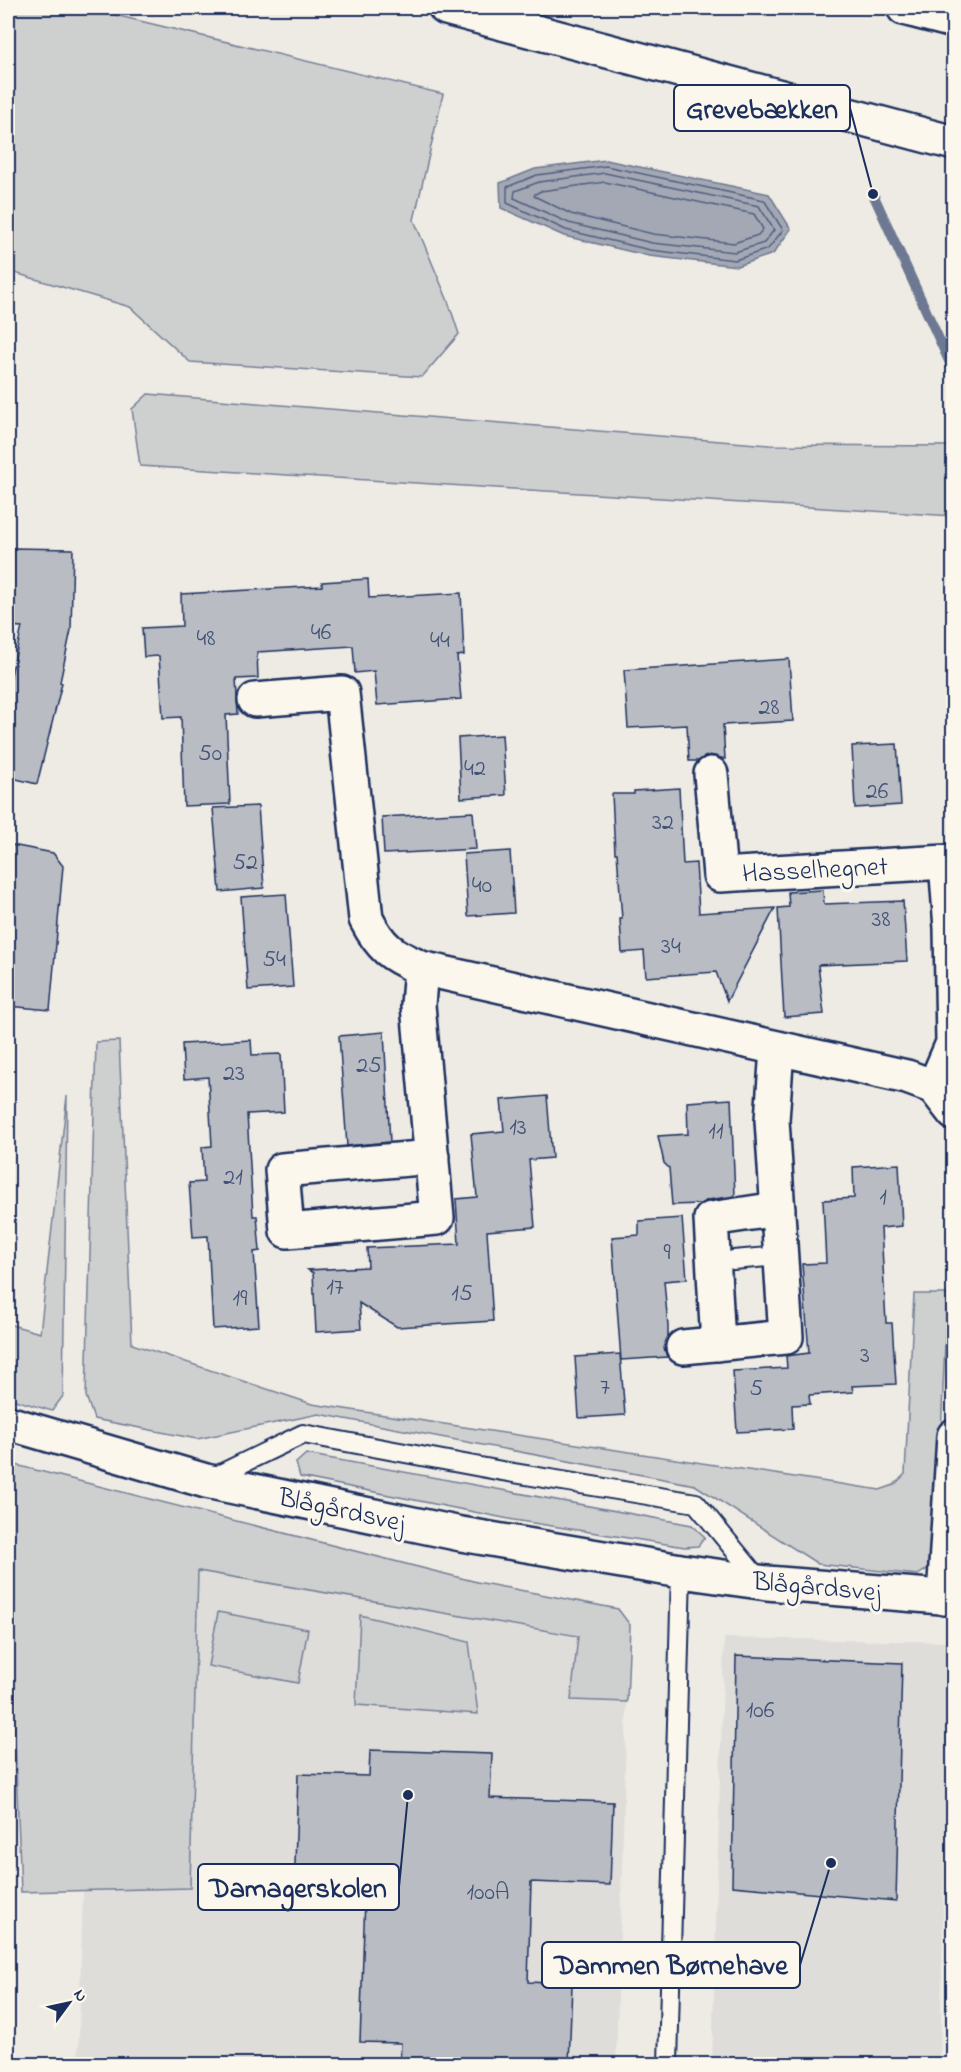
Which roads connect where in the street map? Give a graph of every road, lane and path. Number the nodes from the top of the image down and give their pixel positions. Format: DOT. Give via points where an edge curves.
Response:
graph roads {
  1 [pos="446,8"];
  2 [pos="904,8"];
  3 [pos="954,21"];
  4 [pos="954,143"];
  5 [pos="255,700"];
  6 [pos="711,774"];
  7 [pos="952,928"];
  8 [pos="421,968"];
  9 [pos="777,1049"];
  10 [pos="934,1087"];
  11 [pos="954,1113"];
  12 [pos="432,1157"];
  13 [pos="778,1209"];
  14 [pos="781,1256"];
  15 [pos="734,1260"];
  16 [pos="718,1344"];
  17 [pos="683,1347"];
  18 [pos="8,1423"];
  19 [pos="954,1436"];
  20 [pos="206,1481"];
  21 [pos="681,1571"];
  22 [pos="762,1582"];
  23 [pos="949,1598"];
  24 [pos="668,2064"];
  1 -- 4 [label="main road"];
  2 -- 3 [label="main road"];
  5 -- 8 [label="main road" via="342,693 366,919 377,939 396,957"];
  6 -- 7 [label="main road, Hasselhegnet" via="720,875 946,862"];
  7 -- 10 [label="main road, Hasselhegnet" via="953,1043"];
  8 -- 9 [label="main road"];
  8 -- 12 [label="main road" via="418,1005"];
  9 -- 10 [label="main road" via="907,1077"];
  9 -- 13 [label="main road" via="772,1120"];
  10 -- 11 [label="main road"];
  12 -- 12 [label="main road" via="282,1170 287,1231 437,1218"];
  13 -- 14 [label="main road"];
  13 -- 16 [label="main road" via="711,1219"];
  14 -- 15 [label="lane"];
  14 -- 16 [label="main road" via="786,1337"];
  16 -- 17 [label="main road"];
  18 -- 20 [label="main road, Blågårdsvej"];
  19 -- 23 [label="main road"];
  20 -- 21 [label="main road, Blågårdsvej" via="461,1534"];
  20 -- 22 [label="lane" via="303,1434 696,1503"];
  21 -- 22 [label="main road, Blågårdsvej"];
  21 -- 24 [label="lane"];
  22 -- 23 [label="main road, Blågårdsvej"];
}
